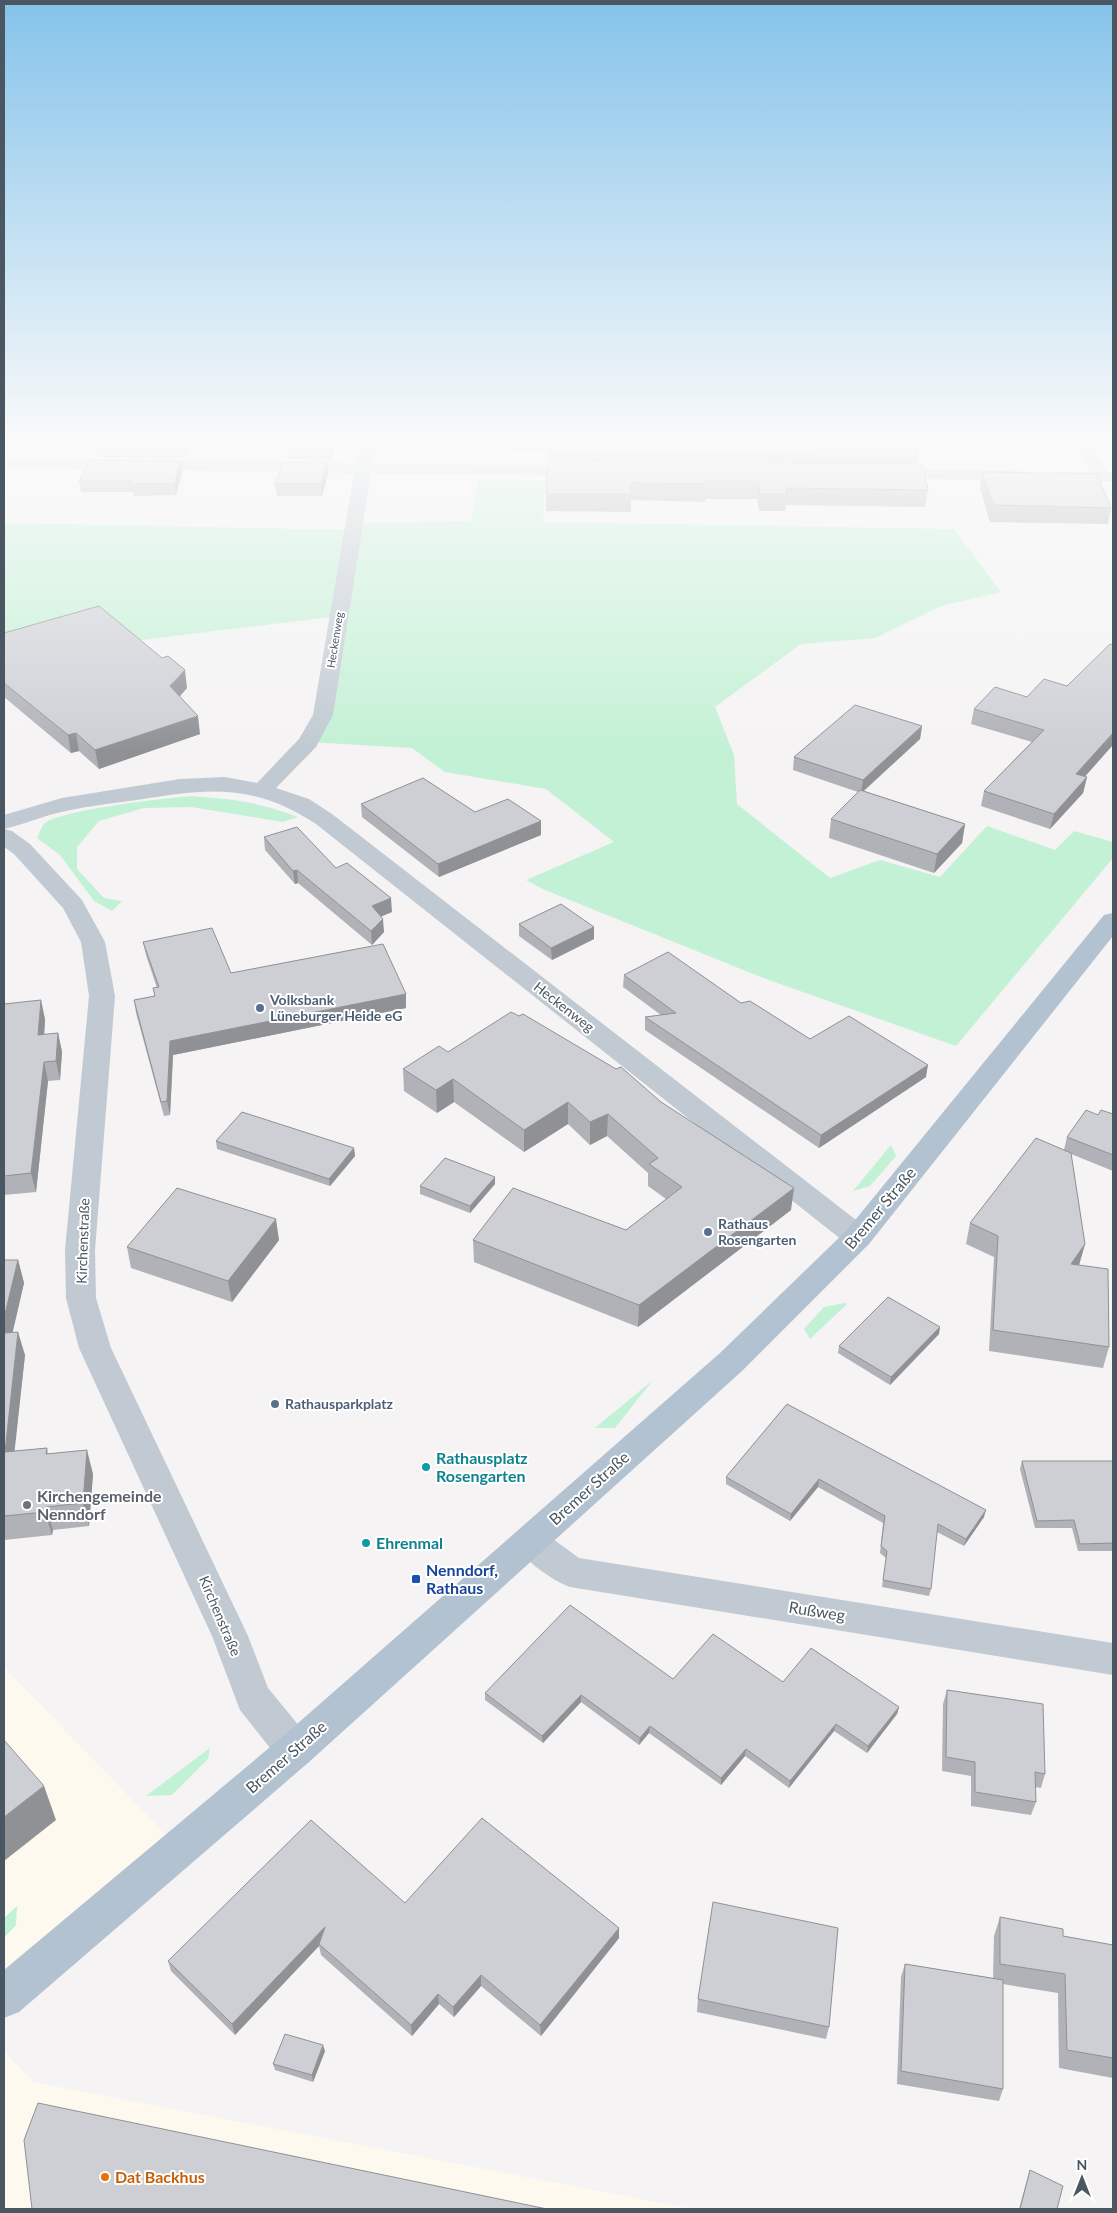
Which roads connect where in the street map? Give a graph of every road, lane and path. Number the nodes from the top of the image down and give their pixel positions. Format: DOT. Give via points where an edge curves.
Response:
graph roads {
  1 [pos="351,543"];
  2 [pos="262,790"];
  3 [pos="4,822"];
  4 [pos="4,836"];
  5 [pos="1113,920"];
  6 [pos="858,1237"];
  7 [pos="530,1541"];
  8 [pos="1113,1658"];
  9 [pos="295,1750"];
  10 [pos="4,1997"];
  1 -- 2 [label="street, Heckenweg" via="323,715 308,742"];
  2 -- 3 [label="street, Heckenweg" via="225,784 180,786 62,804"];
  2 -- 6 [label="street, Heckenweg" via="301,804 324,819"];
  4 -- 9 [label="street, Kirchenstraße" via="22,849 73,905 93,942 102,996 80,1250 81,1298 95,1348 230,1636 253,1698"];
  5 -- 6 [label="main road, Bremer Straße"];
  6 -- 7 [label="main road, Bremer Straße" via="731,1362"];
  7 -- 8 [label="street, Rußweg" via="570,1572"];
  7 -- 9 [label="main road, Bremer Straße"];
  9 -- 10 [label="main road, Bremer Straße"];
}
